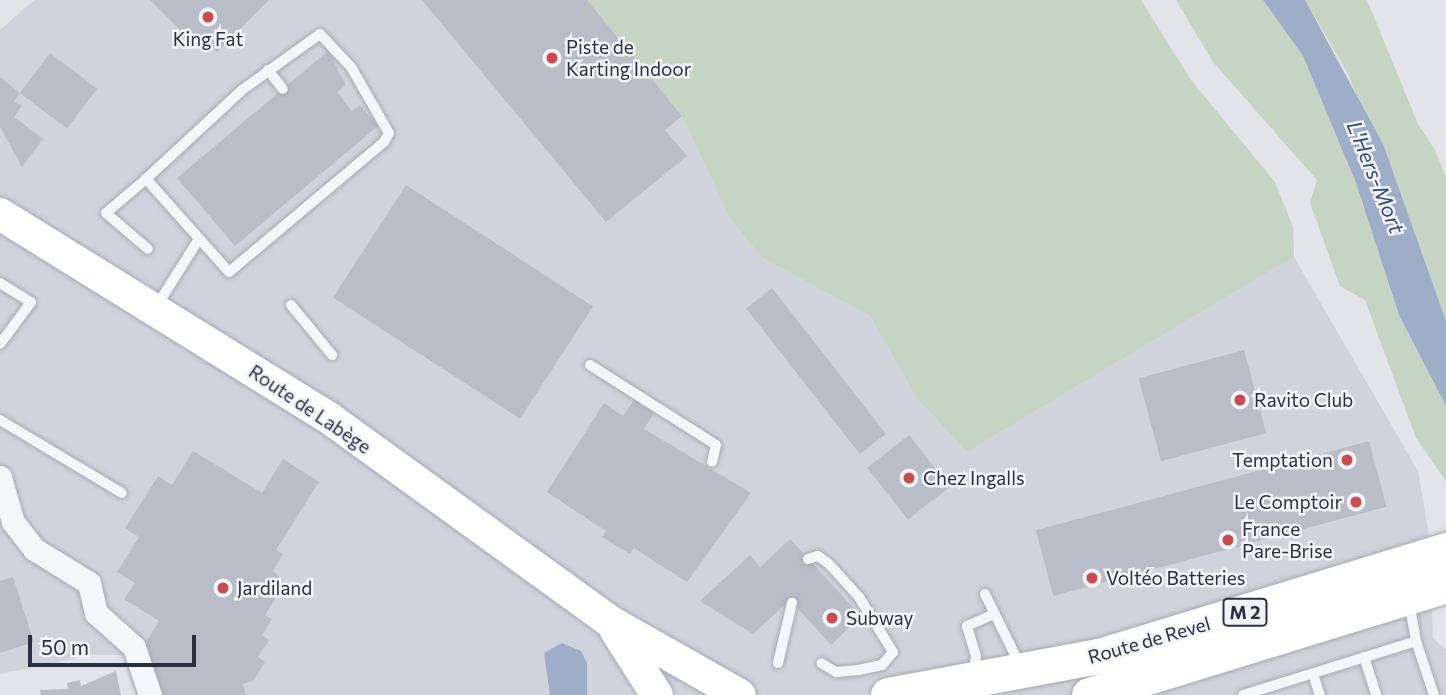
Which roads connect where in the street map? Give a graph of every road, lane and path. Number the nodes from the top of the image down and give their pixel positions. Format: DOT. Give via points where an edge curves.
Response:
graph roads {
  1 [pos="268,70"];
  2 [pos="283,89"];
  3 [pos="146,179"];
  4 [pos="0,214"];
  5 [pos="199,239"];
  6 [pos="148,249"];
  7 [pos="0,283"];
  8 [pos="291,305"];
  9 [pos="155,309"];
  10 [pos="0,344"];
  11 [pos="332,355"];
  12 [pos="590,365"];
  13 [pos="0,420"];
  14 [pos="712,462"];
  15 [pos="0,477"];
  16 [pos="122,493"];
  17 [pos="1446,550"];
  18 [pos="808,559"];
  19 [pos="1446,585"];
  20 [pos="985,594"];
  21 [pos="1409,596"];
  22 [pos="792,603"];
  23 [pos="992,615"];
  24 [pos="609,621"];
  25 [pos="1416,641"];
  26 [pos="1364,657"];
  27 [pos="778,663"];
  28 [pos="821,663"];
  29 [pos="1027,673"];
  30 [pos="1313,674"];
  31 [pos="973,682"];
  32 [pos="1248,694"];
  33 [pos="150,695"];
  34 [pos="657,695"];
  35 [pos="740,695"];
  36 [pos="888,695"];
  37 [pos="1089,695"];
  38 [pos="1320,695"];
  39 [pos="1376,695"];
  40 [pos="1434,695"];
  1 -- 2 [label="lane"];
  1 -- 3 [label="lane"];
  1 -- 5 [label="lane" via="312,36 326,37 372,99 389,132 384,142 229,272"];
  3 -- 5 [label="lane"];
  3 -- 6 [label="lane" via="106,213"];
  4 -- 9 [label="main road, Route de Labège"];
  5 -- 9 [label="lane"];
  7 -- 10 [label="lane" via="31,302"];
  8 -- 11 [label="lane"];
  9 -- 24 [label="main road, Route de Labège" via="329,418"];
  12 -- 14 [label="lane" via="716,445"];
  13 -- 16 [label="lane"];
  15 -- 33 [label="street" via="13,522 34,549 89,583 96,613 134,647"];
  17 -- 29 [label="main road, Route de Revel / M 2"];
  18 -- 28 [label="lane" via="818,556 844,581 893,652 882,665 859,670 836,672"];
  19 -- 21 [label="main road, Route de Revel / M 2"];
  20 -- 23 [label="lane"];
  21 -- 25 [label="lane"];
  21 -- 37 [label="main road, Route de Revel / M 2"];
  22 -- 27 [label="lane"];
  23 -- 29 [label="lane"];
  23 -- 31 [label="lane" via="967,626 976,656"];
  24 -- 34 [label="main road, Route de Labège"];
  24 -- 35 [label="main road, Route de Labège"];
  25 -- 26 [label="lane"];
  25 -- 40 [label="lane"];
  26 -- 30 [label="lane"];
  26 -- 39 [label="lane"];
  29 -- 31 [label="main road, Route de Revel / M 2"];
  30 -- 32 [label="lane"];
  30 -- 38 [label="lane"];
  31 -- 36 [label="main road, Route de Revel / M 2"];
}
